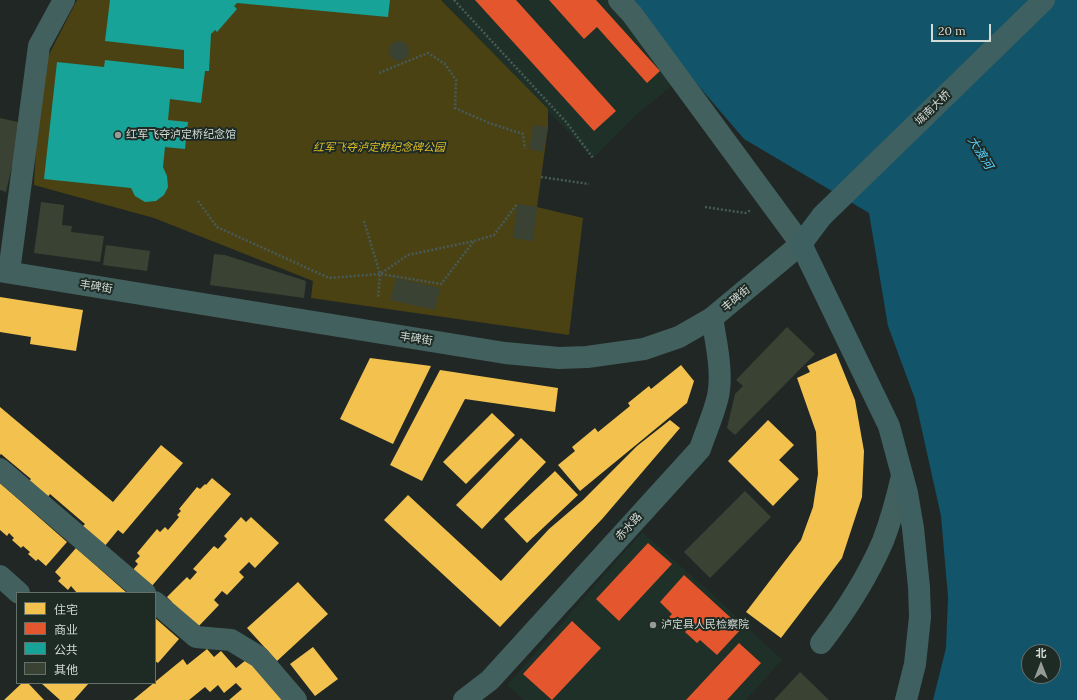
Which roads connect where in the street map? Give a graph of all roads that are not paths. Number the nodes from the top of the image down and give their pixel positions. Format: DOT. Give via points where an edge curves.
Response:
graph roads {
  1 [pos="64,0"];
  2 [pos="619,0"];
  3 [pos="1044,0"];
  4 [pos="802,244"];
  5 [pos="4,272"];
  6 [pos="712,318"];
  7 [pos="0,469"];
  8 [pos="902,476"];
  9 [pos="0,576"];
  10 [pos="18,592"];
  11 [pos="144,592"];
  12 [pos="156,603"];
  13 [pos="821,643"];
  14 [pos="296,700"];
  15 [pos="464,700"];
  16 [pos="906,700"];
  1 -- 5 [label="street" via="39,46"];
  2 -- 4 [label="street"];
  3 -- 4 [label="main road, 城南大桥" via="822,216"];
  4 -- 6 [label="street, 丰碑街"];
  4 -- 8 [label="main road" via="889,426"];
  5 -- 6 [label="street, 丰碑街" via="505,353 559,358 644,349 680,337"];
  6 -- 15 [label="street, 赤水路" via="719,364 719,394 700,449 490,680"];
  7 -- 11 [label="street"];
  8 -- 13 [label="street" via="883,541 868,572 855,597"];
  8 -- 16 [label="main road" via="913,528 920,617 915,664"];
  9 -- 10 [label="street"];
  12 -- 14 [label="street" via="196,637 230,640 259,657"];
}
